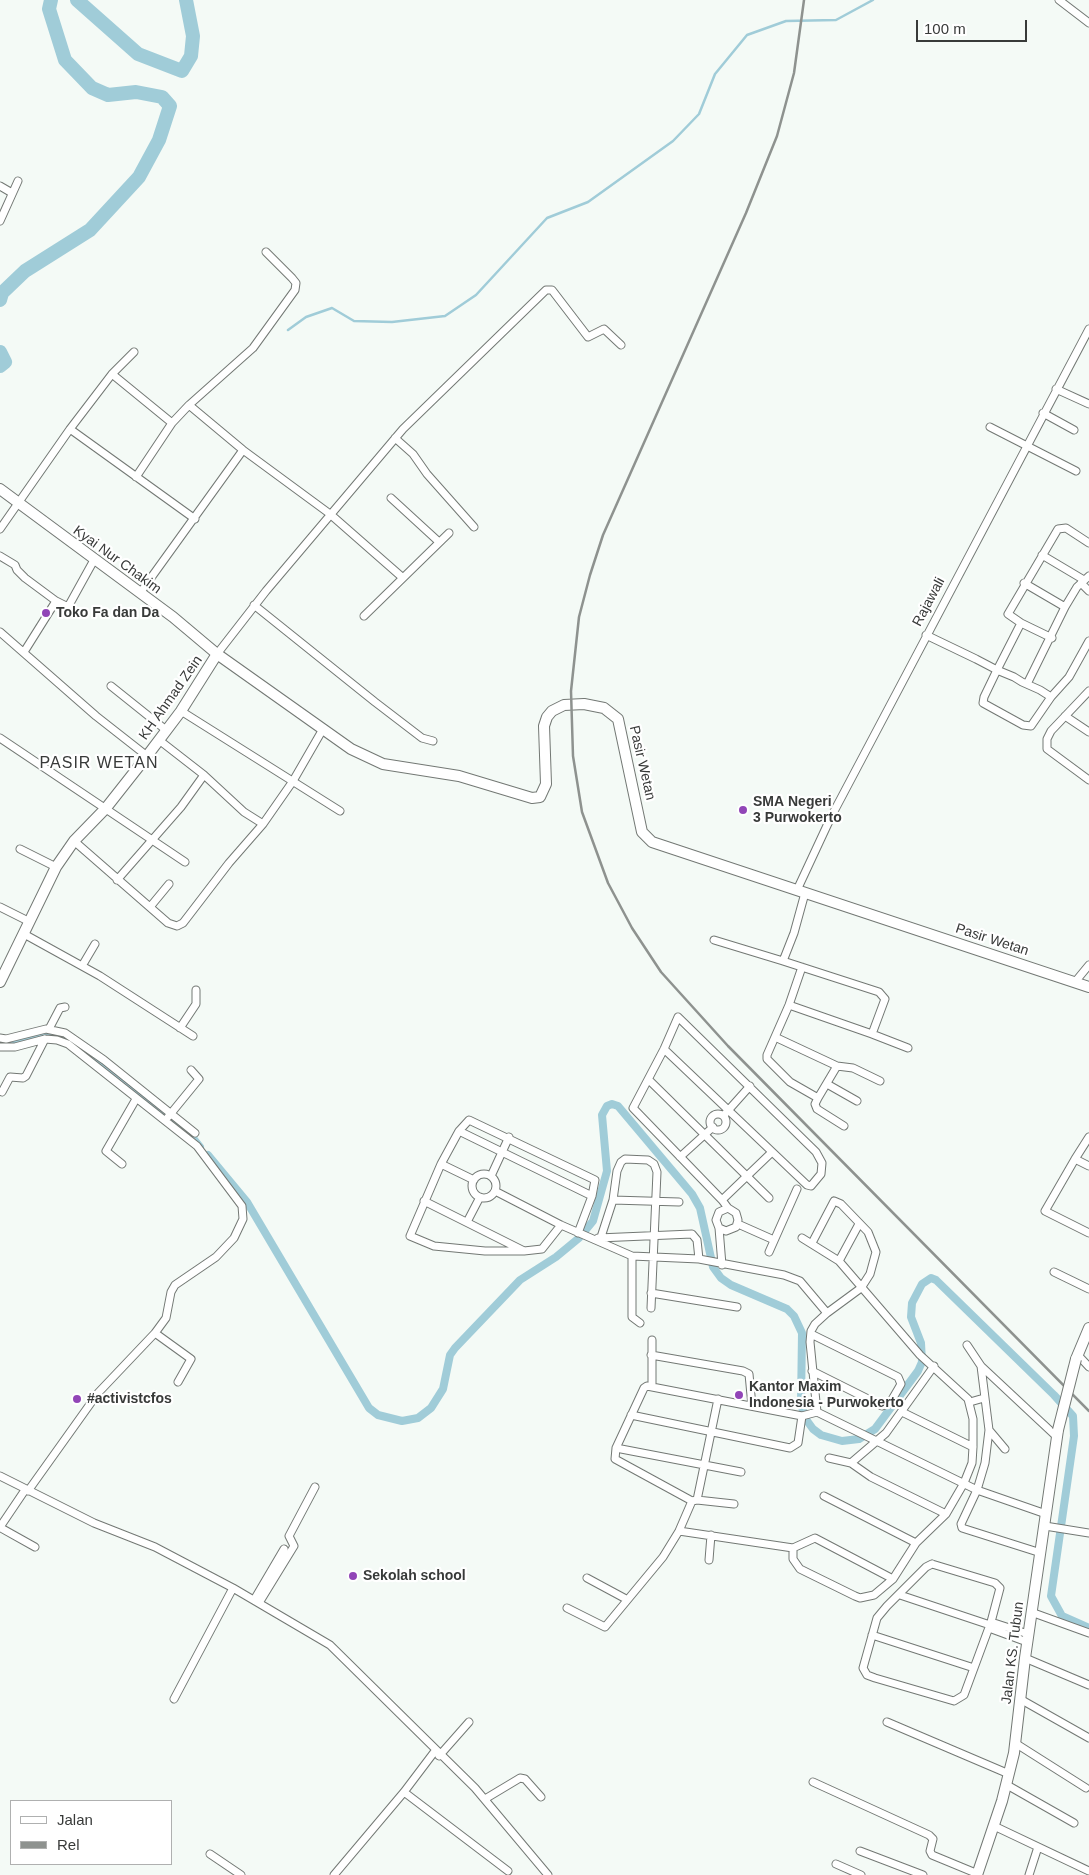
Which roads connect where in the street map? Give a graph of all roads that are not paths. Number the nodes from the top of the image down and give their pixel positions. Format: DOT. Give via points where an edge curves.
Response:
graph roads {
  1 [pos="1059,0"];
  2 [pos="1087,19"];
  3 [pos="18,181"];
  4 [pos="0,186"];
  5 [pos="12,193"];
  6 [pos="0,222"];
  7 [pos="266,252"];
  8 [pos="1089,329"];
  9 [pos="622,345"];
  10 [pos="134,352"];
  11 [pos="112,374"];
  12 [pos="1056,389"];
  13 [pos="1089,404"];
  14 [pos="189,405"];
  15 [pos="1043,413"];
  16 [pos="172,423"];
  17 [pos="990,427"];
  18 [pos="70,429"];
  19 [pos="1074,430"];
  20 [pos="395,438"];
  21 [pos="1026,445"];
  22 [pos="243,450"];
  23 [pos="1076,472"];
  24 [pos="136,477"];
  25 [pos="0,489"];
  26 [pos="390,498"];
  27 [pos="19,504"];
  28 [pos="330,514"];
  29 [pos="195,519"];
  30 [pos="474,527"];
  31 [pos="0,529"];
  32 [pos="449,533"];
  33 [pos="439,542"];
  34 [pos="1089,542"];
  35 [pos="0,556"];
  36 [pos="1042,556"];
  37 [pos="94,560"];
  38 [pos="403,578"];
  39 [pos="1085,580"];
  40 [pos="1024,583"];
  41 [pos="1089,591"];
  42 [pos="140,594"];
  43 [pos="56,601"];
  44 [pos="254,605"];
  45 [pos="1065,606"];
  46 [pos="364,616"];
  47 [pos="1021,623"];
  48 [pos="0,632"];
  49 [pos="926,636"];
  50 [pos="1052,638"];
  51 [pos="1089,641"];
  52 [pos="24,652"];
  53 [pos="218,654"];
  54 [pos="997,670"];
  55 [pos="1027,684"];
  56 [pos="111,686"];
  57 [pos="1089,690"];
  58 [pos="1052,697"];
  59 [pos="181,711"];
  60 [pos="1065,716"];
  61 [pos="323,729"];
  62 [pos="166,730"];
  63 [pos="1089,732"];
  64 [pos="159,740"];
  65 [pos="1,742"];
  66 [pos="433,742"];
  67 [pos="147,756"];
  68 [pos="204,775"];
  69 [pos="1089,780"];
  70 [pos="293,781"];
  71 [pos="106,808"];
  72 [pos="340,811"];
  73 [pos="263,824"];
  74 [pos="152,839"];
  75 [pos="74,841"];
  76 [pos="20,848"];
  77 [pos="185,862"];
  78 [pos="56,867"];
  79 [pos="117,880"];
  80 [pos="169,884"];
  81 [pos="801,891"];
  82 [pos="0,907"];
  83 [pos="150,907"];
  84 [pos="30,922"];
  85 [pos="24,934"];
  86 [pos="714,940"];
  87 [pos="95,944"];
  88 [pos="783,961"];
  89 [pos="1089,965"];
  90 [pos="4,966"];
  91 [pos="82,966"];
  92 [pos="802,967"];
  93 [pos="0,982"];
  94 [pos="1075,982"];
  95 [pos="1089,987"];
  96 [pos="196,990"];
  97 [pos="789,1005"];
  98 [pos="65,1007"];
  99 [pos="180,1028"];
  100 [pos="49,1030"];
  101 [pos="872,1034"];
  102 [pos="193,1036"];
  103 [pos="775,1037"];
  104 [pos="0,1038"];
  105 [pos="45,1039"];
  106 [pos="0,1047"];
  107 [pos="908,1048"];
  108 [pos="664,1050"];
  109 [pos="837,1066"];
  110 [pos="191,1070"];
  111 [pos="649,1080"];
  112 [pos="880,1081"];
  113 [pos="827,1084"];
  114 [pos="750,1086"];
  115 [pos="2,1092"];
  116 [pos="818,1098"];
  117 [pos="136,1099"];
  118 [pos="857,1101"];
  119 [pos="726,1114"];
  120 [pos="168,1117"];
  121 [pos="844,1126"];
  122 [pos="713,1127"];
  123 [pos="459,1131"];
  124 [pos="195,1133"];
  125 [pos="705,1134"];
  126 [pos="509,1136"];
  127 [pos="1089,1137"];
  128 [pos="502,1150"];
  129 [pos="771,1153"];
  130 [pos="680,1157"];
  131 [pos="1075,1159"];
  132 [pos="122,1164"];
  133 [pos="441,1164"];
  134 [pos="1089,1166"];
  135 [pos="491,1176"];
  136 [pos="747,1177"];
  137 [pos="474,1180"];
  138 [pos="796,1189"];
  139 [pos="495,1191"];
  140 [pos="592,1196"];
  141 [pos="480,1197"];
  142 [pos="770,1198"];
  143 [pos="613,1200"];
  144 [pos="722,1200"];
  145 [pos="424,1201"];
  146 [pos="656,1201"];
  147 [pos="679,1202"];
  148 [pos="728,1208"];
  149 [pos="467,1222"];
  150 [pos="738,1224"];
  151 [pos="859,1224"];
  152 [pos="561,1225"];
  153 [pos="720,1228"];
  154 [pos="1089,1233"];
  155 [pos="585,1236"];
  156 [pos="654,1236"];
  157 [pos="601,1237"];
  158 [pos="802,1238"];
  159 [pos="774,1240"];
  160 [pos="812,1243"];
  161 [pos="524,1251"];
  162 [pos="769,1252"];
  163 [pos="632,1256"];
  164 [pos="653,1257"];
  165 [pos="699,1260"];
  166 [pos="839,1261"];
  167 [pos="720,1264"];
  168 [pos="1054,1272"];
  169 [pos="861,1288"];
  170 [pos="1089,1289"];
  171 [pos="651,1293"];
  172 [pos="737,1307"];
  173 [pos="651,1308"];
  174 [pos="827,1313"];
  175 [pos="640,1323"];
  176 [pos="1089,1328"];
  177 [pos="155,1333"];
  178 [pos="811,1334"];
  179 [pos="652,1340"];
  180 [pos="967,1345"];
  181 [pos="652,1355"];
  182 [pos="1076,1356"];
  183 [pos="932,1365"];
  184 [pos="981,1366"];
  185 [pos="1089,1367"];
  186 [pos="812,1371"];
  187 [pos="178,1382"];
  188 [pos="652,1385"];
  189 [pos="718,1399"];
  190 [pos="977,1400"];
  191 [pos="752,1406"];
  192 [pos="902,1412"];
  193 [pos="815,1413"];
  194 [pos="631,1415"];
  195 [pos="803,1416"];
  196 [pos="989,1430"];
  197 [pos="711,1433"];
  198 [pos="1058,1434"];
  199 [pos="876,1441"];
  200 [pos="973,1447"];
  201 [pos="616,1448"];
  202 [pos="1005,1449"];
  203 [pos="829,1458"];
  204 [pos="851,1463"];
  205 [pos="704,1466"];
  206 [pos="740,1472"];
  207 [pos="0,1476"];
  208 [pos="965,1484"];
  209 [pos="315,1487"];
  210 [pos="976,1489"];
  211 [pos="26,1490"];
  212 [pos="824,1496"];
  213 [pos="694,1501"];
  214 [pos="734,1504"];
  215 [pos="946,1514"];
  216 [pos="1046,1514"];
  217 [pos="1045,1526"];
  218 [pos="1,1527"];
  219 [pos="679,1531"];
  220 [pos="1089,1533"];
  221 [pos="711,1535"];
  222 [pos="916,1543"];
  223 [pos="35,1547"];
  224 [pos="792,1548"];
  225 [pos="284,1550"];
  226 [pos="1041,1552"];
  227 [pos="708,1560"];
  228 [pos="587,1578"];
  229 [pos="893,1579"];
  230 [pos="233,1588"];
  231 [pos="900,1595"];
  232 [pos="626,1599"];
  233 [pos="256,1601"];
  234 [pos="567,1608"];
  235 [pos="1031,1612"];
  236 [pos="990,1625"];
  237 [pos="872,1634"];
  238 [pos="1089,1634"];
  239 [pos="1028,1638"];
  240 [pos="1025,1658"];
  241 [pos="974,1668"];
  242 [pos="1089,1685"];
  243 [pos="174,1699"];
  244 [pos="1020,1699"];
  245 [pos="469,1722"];
  246 [pos="887,1722"];
  247 [pos="1089,1738"];
  248 [pos="1016,1742"];
  249 [pos="437,1753"];
  250 [pos="1008,1779"];
  251 [pos="813,1782"];
  252 [pos="1086,1788"];
  253 [pos="404,1792"];
  254 [pos="541,1797"];
  255 [pos="485,1799"];
  256 [pos="1074,1823"];
  257 [pos="994,1826"];
  258 [pos="1038,1847"];
  259 [pos="860,1851"];
  260 [pos="210,1854"];
  261 [pos="836,1864"];
  262 [pos="508,1871"];
  263 [pos="1089,1871"];
  264 [pos="977,1874"];
  265 [pos="241,1875"];
  266 [pos="334,1875"];
  267 [pos="548,1875"];
  268 [pos="861,1875"];
  269 [pos="923,1875"];
  270 [pos="1029,1875"];
  1 -- 2 [label="street"];
  3 -- 5 [label="street"];
  4 -- 5 [label="street"];
  5 -- 6 [label="street"];
  7 -- 14 [label="street" via="296,283 295,290 252,348"];
  8 -- 12 [label="street, Rajawali"];
  9 -- 20 [label="street" via="604,329 588,337 548,289"];
  10 -- 11 [label="street"];
  11 -- 16 [label="street"];
  11 -- 18 [label="street"];
  12 -- 13 [label="street"];
  12 -- 15 [label="street, Rajawali"];
  14 -- 16 [label="street"];
  14 -- 22 [label="street"];
  15 -- 19 [label="street"];
  15 -- 21 [label="street, Rajawali"];
  16 -- 24 [label="street"];
  17 -- 21 [label="street"];
  18 -- 24 [label="street"];
  18 -- 27 [label="street"];
  20 -- 28 [label="street"];
  20 -- 30 [label="street" via="413,454"];
  21 -- 23 [label="street"];
  21 -- 49 [label="street, Rajawali"];
  22 -- 28 [label="street"];
  22 -- 29 [label="street"];
  24 -- 29 [label="street"];
  25 -- 27 [label="street, Kyai Nur Chakim"];
  26 -- 33 [label="street"];
  27 -- 31 [label="street"];
  27 -- 37 [label="street, Kyai Nur Chakim"];
  28 -- 38 [label="street"];
  28 -- 44 [label="street"];
  29 -- 42 [label="street"];
  32 -- 33 [label="street"];
  33 -- 38 [label="street"];
  34 -- 36 [label="street" via="1061,527"];
  35 -- 43 [label="street" via="15,564 25,578"];
  36 -- 39 [label="street"];
  36 -- 40 [label="street"];
  37 -- 42 [label="street, Kyai Nur Chakim"];
  37 -- 43 [label="street" via="68,606"];
  38 -- 46 [label="street"];
  39 -- 41 [label="street"];
  39 -- 45 [label="street"];
  40 -- 45 [label="street"];
  40 -- 47 [label="street" via="1008,614"];
  42 -- 53 [label="street, Kyai Nur Chakim"];
  43 -- 52 [label="street"];
  44 -- 53 [label="street"];
  44 -- 66 [label="street" via="422,738"];
  45 -- 50 [label="street"];
  47 -- 50 [label="street"];
  47 -- 54 [label="street"];
  48 -- 52 [label="street"];
  49 -- 54 [label="street"];
  49 -- 81 [label="street, Rajawali" via="831,817"];
  50 -- 55 [label="street"];
  51 -- 58 [label="street" via="1069,677"];
  52 -- 67 [label="street"];
  53 -- 59 [label="street, KH Ahmad Zein"];
  53 -- 61 [label="street, Pasir Wetan"];
  54 -- 55 [label="street"];
  54 -- 58 [label="street" via="984,697 983,703 987,707 1029,727"];
  55 -- 58 [label="street"];
  56 -- 62 [label="street"];
  57 -- 60 [label="street"];
  59 -- 62 [label="street, KH Ahmad Zein"];
  59 -- 70 [label="street"];
  60 -- 63 [label="street"];
  60 -- 69 [label="street" via="1051,731 1047,749"];
  61 -- 70 [label="street"];
  61 -- 81 [label="street, Pasir Wetan" via="351,749 383,764 459,776 536,798 542,796 546,784 544,726 547,717 564,706 584,704 604,708 618,720 642,832 648,839"];
  62 -- 64 [label="street, KH Ahmad Zein"];
  64 -- 67 [label="street, KH Ahmad Zein"];
  64 -- 68 [label="street"];
  65 -- 71 [label="street"];
  67 -- 71 [label="street, KH Ahmad Zein"];
  68 -- 73 [label="street" via="244,812"];
  68 -- 74 [label="street"];
  70 -- 72 [label="street"];
  70 -- 73 [label="street"];
  71 -- 74 [label="street"];
  71 -- 75 [label="street, KH Ahmad Zein"];
  73 -- 83 [label="street" via="183,923 177,926 168,923"];
  74 -- 77 [label="street"];
  74 -- 79 [label="street"];
  75 -- 78 [label="street, KH Ahmad Zein"];
  75 -- 79 [label="street"];
  76 -- 78 [label="street"];
  78 -- 84 [label="street, KH Ahmad Zein"];
  79 -- 83 [label="street"];
  80 -- 83 [label="street"];
  81 -- 88 [label="street, Rajawali" via="794,933"];
  81 -- 94 [label="street, Pasir Wetan"];
  82 -- 84 [label="street"];
  84 -- 85 [label="street, KH Ahmad Zein"];
  85 -- 90 [label="street, KH Ahmad Zein"];
  85 -- 91 [label="street"];
  86 -- 88 [label="street"];
  87 -- 91 [label="street"];
  88 -- 92 [label="street"];
  89 -- 94 [label="street"];
  90 -- 93 [label="street, KH Ahmad Zein"];
  91 -- 99 [label="street"];
  92 -- 97 [label="street"];
  92 -- 101 [label="street" via="883,995 885,999"];
  94 -- 95 [label="street, Pasir Wetan"];
  96 -- 99 [label="street" via="196,1004"];
  97 -- 101 [label="street"];
  97 -- 103 [label="street"];
  98 -- 100 [label="street" via="60,1008"];
  99 -- 102 [label="street"];
  100 -- 104 [label="street"];
  100 -- 120 [label="street" via="71,1036 104,1060"];
  101 -- 107 [label="street"];
  103 -- 109 [label="street"];
  103 -- 116 [label="street" via="767,1059 790,1082"];
  105 -- 106 [label="street" via="15,1047"];
  105 -- 115 [label="street" via="26,1076 10,1077"];
  105 -- 117 [label="street" via="68,1044"];
  108 -- 111 [label="street"];
  108 -- 114 [label="street" via="679,1017"];
  108 -- 119 [label="street"];
  109 -- 112 [label="street" via="853,1068"];
  109 -- 113 [label="street"];
  110 -- 120 [label="street" via="199,1078"];
  111 -- 125 [label="street"];
  111 -- 130 [label="street" via="633,1108"];
  113 -- 116 [label="street"];
  113 -- 118 [label="street"];
  114 -- 119 [label="street"];
  114 -- 129 [label="street" via="816,1152 822,1163 821,1174 811,1186 806,1185"];
  116 -- 121 [label="street" via="817,1110"];
  117 -- 120 [label="street"];
  117 -- 132 [label="street" via="106,1151"];
  119 -- 122 [label="street" via="724,1127"];
  119 -- 122 [label="street" via="713,1116 710,1122"];
  119 -- 129 [label="street"];
  120 -- 124 [label="street"];
  120 -- 177 [label="street" via="197,1146 242,1206 244,1214 230,1243 216,1257 175,1285 166,1318"];
  122 -- 125 [label="street"];
  123 -- 126 [label="street" via="470,1120"];
  123 -- 128 [label="street"];
  123 -- 133 [label="street"];
  125 -- 130 [label="street"];
  125 -- 136 [label="street"];
  126 -- 128 [label="street"];
  126 -- 140 [label="street" via="595,1179"];
  127 -- 131 [label="street"];
  128 -- 135 [label="street"];
  128 -- 140 [label="street"];
  129 -- 136 [label="street"];
  130 -- 144 [label="street"];
  131 -- 134 [label="street"];
  131 -- 154 [label="street" via="1045,1211"];
  133 -- 137 [label="street"];
  133 -- 145 [label="street"];
  135 -- 137 [label="street" via="481,1175"];
  135 -- 139 [label="street" via="496,1184"];
  136 -- 142 [label="street"];
  136 -- 144 [label="street"];
  137 -- 141 [label="street" via="473,1190"];
  138 -- 159 [label="street"];
  139 -- 141 [label="street" via="490,1197"];
  139 -- 152 [label="street"];
  140 -- 155 [label="street"];
  141 -- 149 [label="street"];
  143 -- 146 [label="street"];
  143 -- 146 [label="street" via="621,1162 640,1158 654,1164"];
  143 -- 157 [label="street"];
  144 -- 148 [label="street"];
  145 -- 149 [label="street"];
  145 -- 161 [label="street" via="411,1238 434,1246"];
  146 -- 147 [label="street"];
  146 -- 156 [label="street"];
  148 -- 150 [label="street" via="736,1213"];
  148 -- 153 [label="street" via="717,1216"];
  149 -- 161 [label="street"];
  150 -- 153 [label="street" via="730,1230"];
  150 -- 159 [label="street"];
  151 -- 160 [label="street" via="841,1204 834,1201"];
  151 -- 166 [label="street"];
  151 -- 169 [label="street" via="868,1232 876,1252 870,1274"];
  152 -- 155 [label="street"];
  152 -- 161 [label="street" via="542,1249"];
  153 -- 167 [label="street"];
  155 -- 157 [label="street"];
  155 -- 163 [label="street"];
  156 -- 157 [label="street"];
  156 -- 164 [label="street"];
  156 -- 165 [label="street" via="695,1235"];
  158 -- 160 [label="street"];
  159 -- 162 [label="street"];
  160 -- 166 [label="street"];
  163 -- 164 [label="street"];
  163 -- 175 [label="street" via="632,1317"];
  164 -- 165 [label="street"];
  164 -- 171 [label="street"];
  165 -- 167 [label="street"];
  166 -- 169 [label="street"];
  167 -- 174 [label="street" via="792,1277"];
  168 -- 170 [label="street"];
  169 -- 174 [label="street"];
  169 -- 183 [label="street"];
  171 -- 172 [label="street"];
  171 -- 173 [label="street"];
  174 -- 178 [label="street" via="815,1324"];
  176 -- 182 [label="street, Jalan KS. Tubun"];
  177 -- 187 [label="street" via="191,1359"];
  177 -- 211 [label="street" via="98,1393"];
  178 -- 186 [label="street"];
  178 -- 186 [label="street" via="898,1377 901,1384 890,1403 882,1406"];
  179 -- 181 [label="street"];
  180 -- 184 [label="street"];
  181 -- 188 [label="street"];
  181 -- 191 [label="street" via="744,1371 749,1374"];
  182 -- 185 [label="street"];
  182 -- 198 [label="street, Jalan KS. Tubun, bridge"];
  183 -- 190 [label="street"];
  183 -- 192 [label="street"];
  184 -- 190 [label="street"];
  184 -- 198 [label="street"];
  186 -- 193 [label="street"];
  188 -- 189 [label="street"];
  188 -- 194 [label="street" via="644,1388"];
  189 -- 191 [label="street"];
  189 -- 197 [label="street"];
  190 -- 196 [label="street"];
  190 -- 200 [label="street"];
  191 -- 195 [label="street"];
  192 -- 199 [label="street"];
  192 -- 200 [label="street"];
  193 -- 195 [label="street"];
  193 -- 199 [label="street"];
  194 -- 197 [label="street"];
  194 -- 201 [label="street"];
  195 -- 197 [label="street" via="798,1443 790,1448"];
  196 -- 202 [label="street"];
  196 -- 210 [label="street" via="985,1463"];
  197 -- 205 [label="street"];
  198 -- 216 [label="street, Jalan KS. Tubun"];
  199 -- 204 [label="street"];
  199 -- 208 [label="street"];
  200 -- 208 [label="street"];
  201 -- 205 [label="street"];
  201 -- 213 [label="street" via="613,1455 616,1461"];
  203 -- 204 [label="street"];
  204 -- 215 [label="street"];
  205 -- 206 [label="street"];
  205 -- 213 [label="street"];
  207 -- 211 [label="street"];
  208 -- 210 [label="street"];
  208 -- 215 [label="street"];
  209 -- 233 [label="street" via="289,1538 294,1546"];
  210 -- 216 [label="street"];
  210 -- 226 [label="street" via="962,1528"];
  211 -- 218 [label="street"];
  211 -- 230 [label="street" via="94,1523 140,1540"];
  212 -- 222 [label="street"];
  213 -- 214 [label="street"];
  213 -- 219 [label="street"];
  215 -- 222 [label="street"];
  216 -- 217 [label="street, Jalan KS. Tubun"];
  217 -- 220 [label="street"];
  217 -- 226 [label="street, Jalan KS. Tubun"];
  218 -- 223 [label="street"];
  219 -- 221 [label="street"];
  219 -- 232 [label="street" via="663,1557"];
  221 -- 224 [label="street"];
  221 -- 227 [label="street"];
  222 -- 229 [label="street"];
  224 -- 229 [label="street" via="815,1538"];
  224 -- 229 [label="street" via="795,1565 800,1569 860,1598 874,1594"];
  225 -- 233 [label="street"];
  226 -- 235 [label="street, Jalan KS. Tubun"];
  228 -- 232 [label="street"];
  230 -- 233 [label="street"];
  230 -- 243 [label="street"];
  231 -- 236 [label="street"];
  231 -- 236 [label="street" via="929,1565 999,1585"];
  231 -- 237 [label="street" via="877,1618"];
  232 -- 234 [label="street" via="605,1627"];
  233 -- 249 [label="street" via="330,1645"];
  235 -- 238 [label="street"];
  235 -- 239 [label="street, Jalan KS. Tubun"];
  236 -- 239 [label="street"];
  236 -- 241 [label="street"];
  237 -- 241 [label="street"];
  237 -- 241 [label="street" via="863,1668 867,1675 875,1678 954,1701 964,1695"];
  239 -- 240 [label="street, Jalan KS. Tubun"];
  240 -- 242 [label="street"];
  240 -- 244 [label="street, Jalan KS. Tubun"];
  244 -- 247 [label="street"];
  244 -- 248 [label="street, Jalan KS. Tubun"];
  245 -- 249 [label="street"];
  246 -- 250 [label="street"];
  248 -- 250 [label="street, Jalan KS. Tubun"];
  248 -- 252 [label="street"];
  249 -- 253 [label="street"];
  249 -- 255 [label="street"];
  250 -- 256 [label="street"];
  250 -- 257 [label="street, Jalan KS. Tubun"];
  251 -- 264 [label="street" via="929,1834 933,1839 932,1855"];
  253 -- 262 [label="street"];
  253 -- 266 [label="street"];
  254 -- 255 [label="street" via="525,1779 520,1778"];
  255 -- 267 [label="street"];
  257 -- 258 [label="street"];
  257 -- 264 [label="street, Jalan KS. Tubun"];
  258 -- 263 [label="street"];
  258 -- 270 [label="street"];
  259 -- 269 [label="street"];
  260 -- 265 [label="street"];
  261 -- 268 [label="street"];
}
